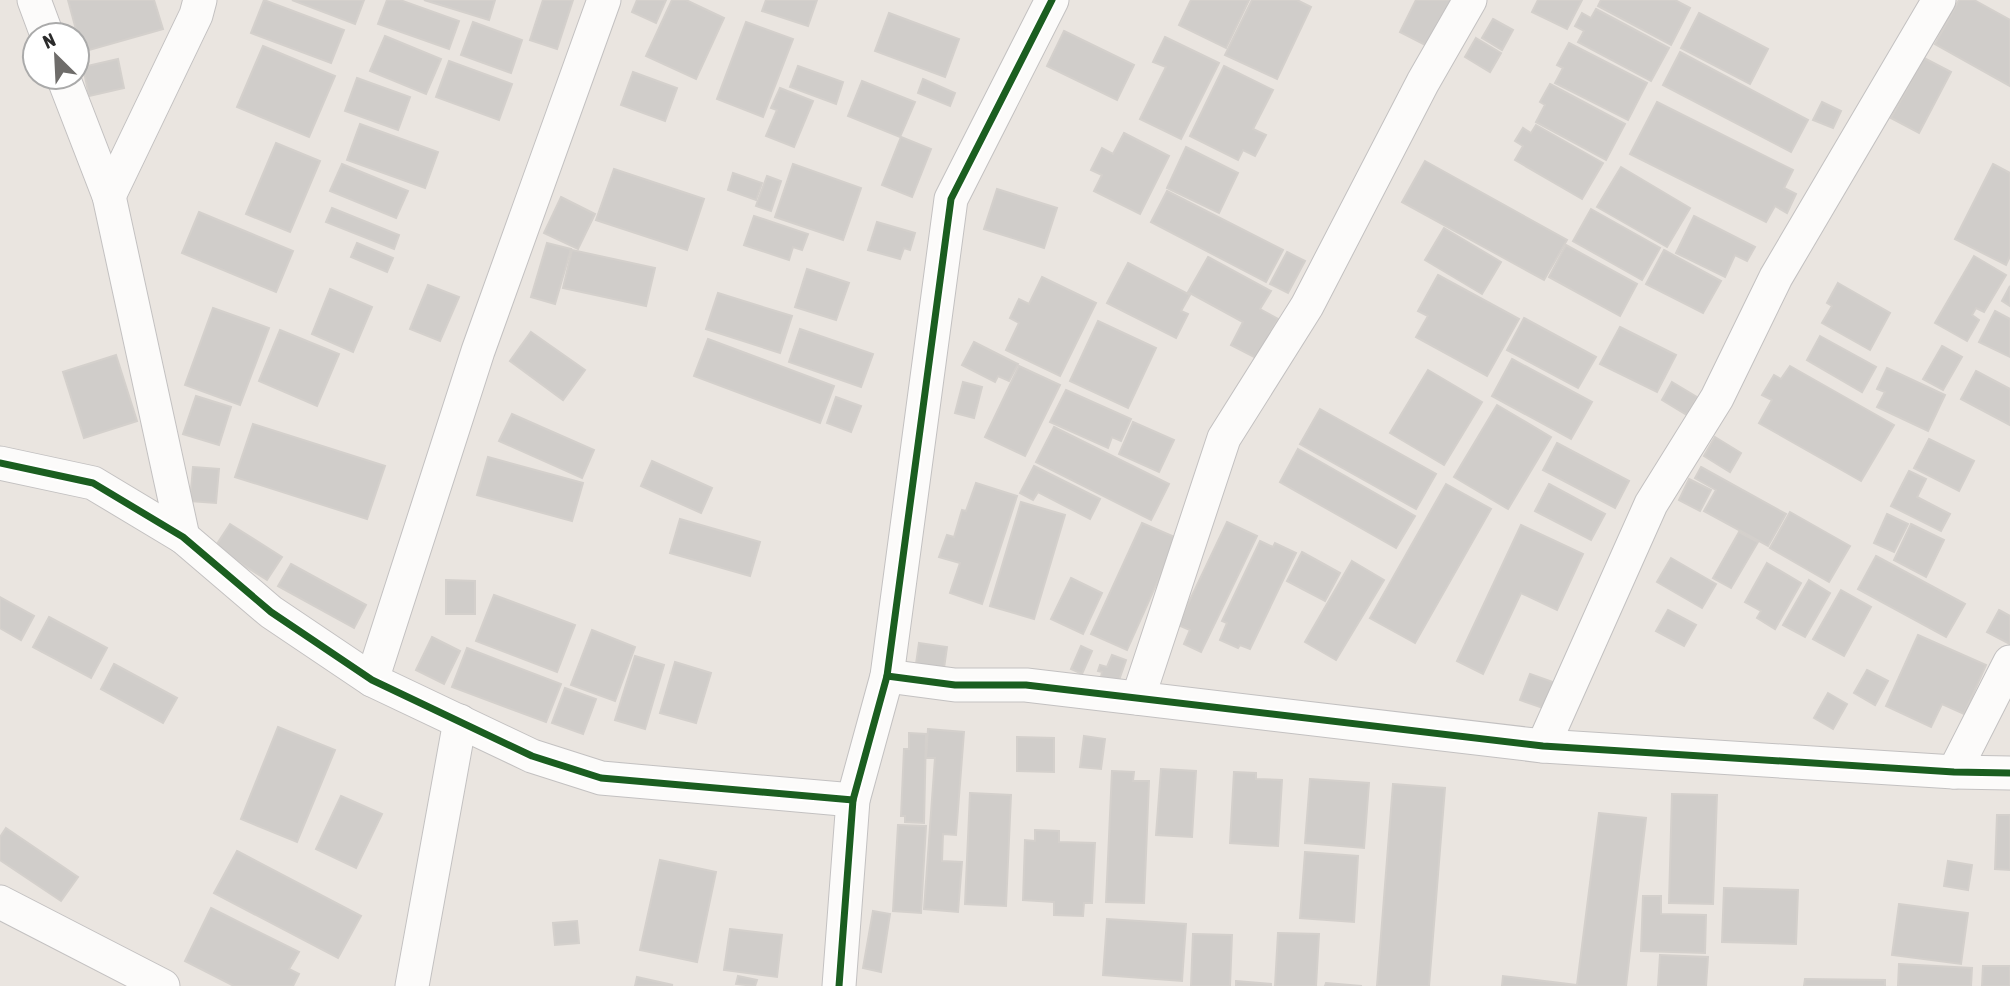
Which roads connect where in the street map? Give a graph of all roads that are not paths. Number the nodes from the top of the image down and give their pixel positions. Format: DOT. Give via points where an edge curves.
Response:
graph roads {
  1 [pos="34,0"];
  2 [pos="200,0"];
  3 [pos="604,0"];
  4 [pos="1052,0"];
  5 [pos="1470,0"];
  6 [pos="1939,0"];
  7 [pos="42,21"];
  8 [pos="68,91"];
  9 [pos="109,196"];
  10 [pos="0,463"];
  11 [pos="183,537"];
  12 [pos="2010,662"];
  13 [pos="887,676"];
  14 [pos="372,680"];
  15 [pos="1138,698"];
  16 [pos="460,722"];
  17 [pos="1543,746"];
  18 [pos="1954,772"];
  19 [pos="2010,773"];
  20 [pos="853,800"];
  21 [pos="0,902"];
  22 [pos="163,986"];
  23 [pos="412,986"];
  24 [pos="839,986"];
  1 -- 7 [label="street"];
  2 -- 9 [label="street"];
  3 -- 14 [label="street" via="478,351"];
  4 -- 13 [label="street" via="951,199"];
  5 -- 15 [label="street" via="1307,306 1224,438"];
  6 -- 17 [label="street" via="1776,277 1717,398 1651,503"];
  8 -- 9 [label="street"];
  9 -- 11 [label="street"];
  10 -- 11 [label="street" via="93,483"];
  11 -- 14 [label="street" via="271,611"];
  12 -- 18 [label="street"];
  13 -- 15 [label="street"];
  13 -- 20 [label="street"];
  14 -- 16 [label="street"];
  15 -- 17 [label="street"];
  16 -- 20 [label="street" via="532,756 601,778"];
  16 -- 23 [label="street"];
  17 -- 18 [label="street"];
  18 -- 19 [label="street"];
  20 -- 24 [label="street"];
  21 -- 22 [label="street"];
}
